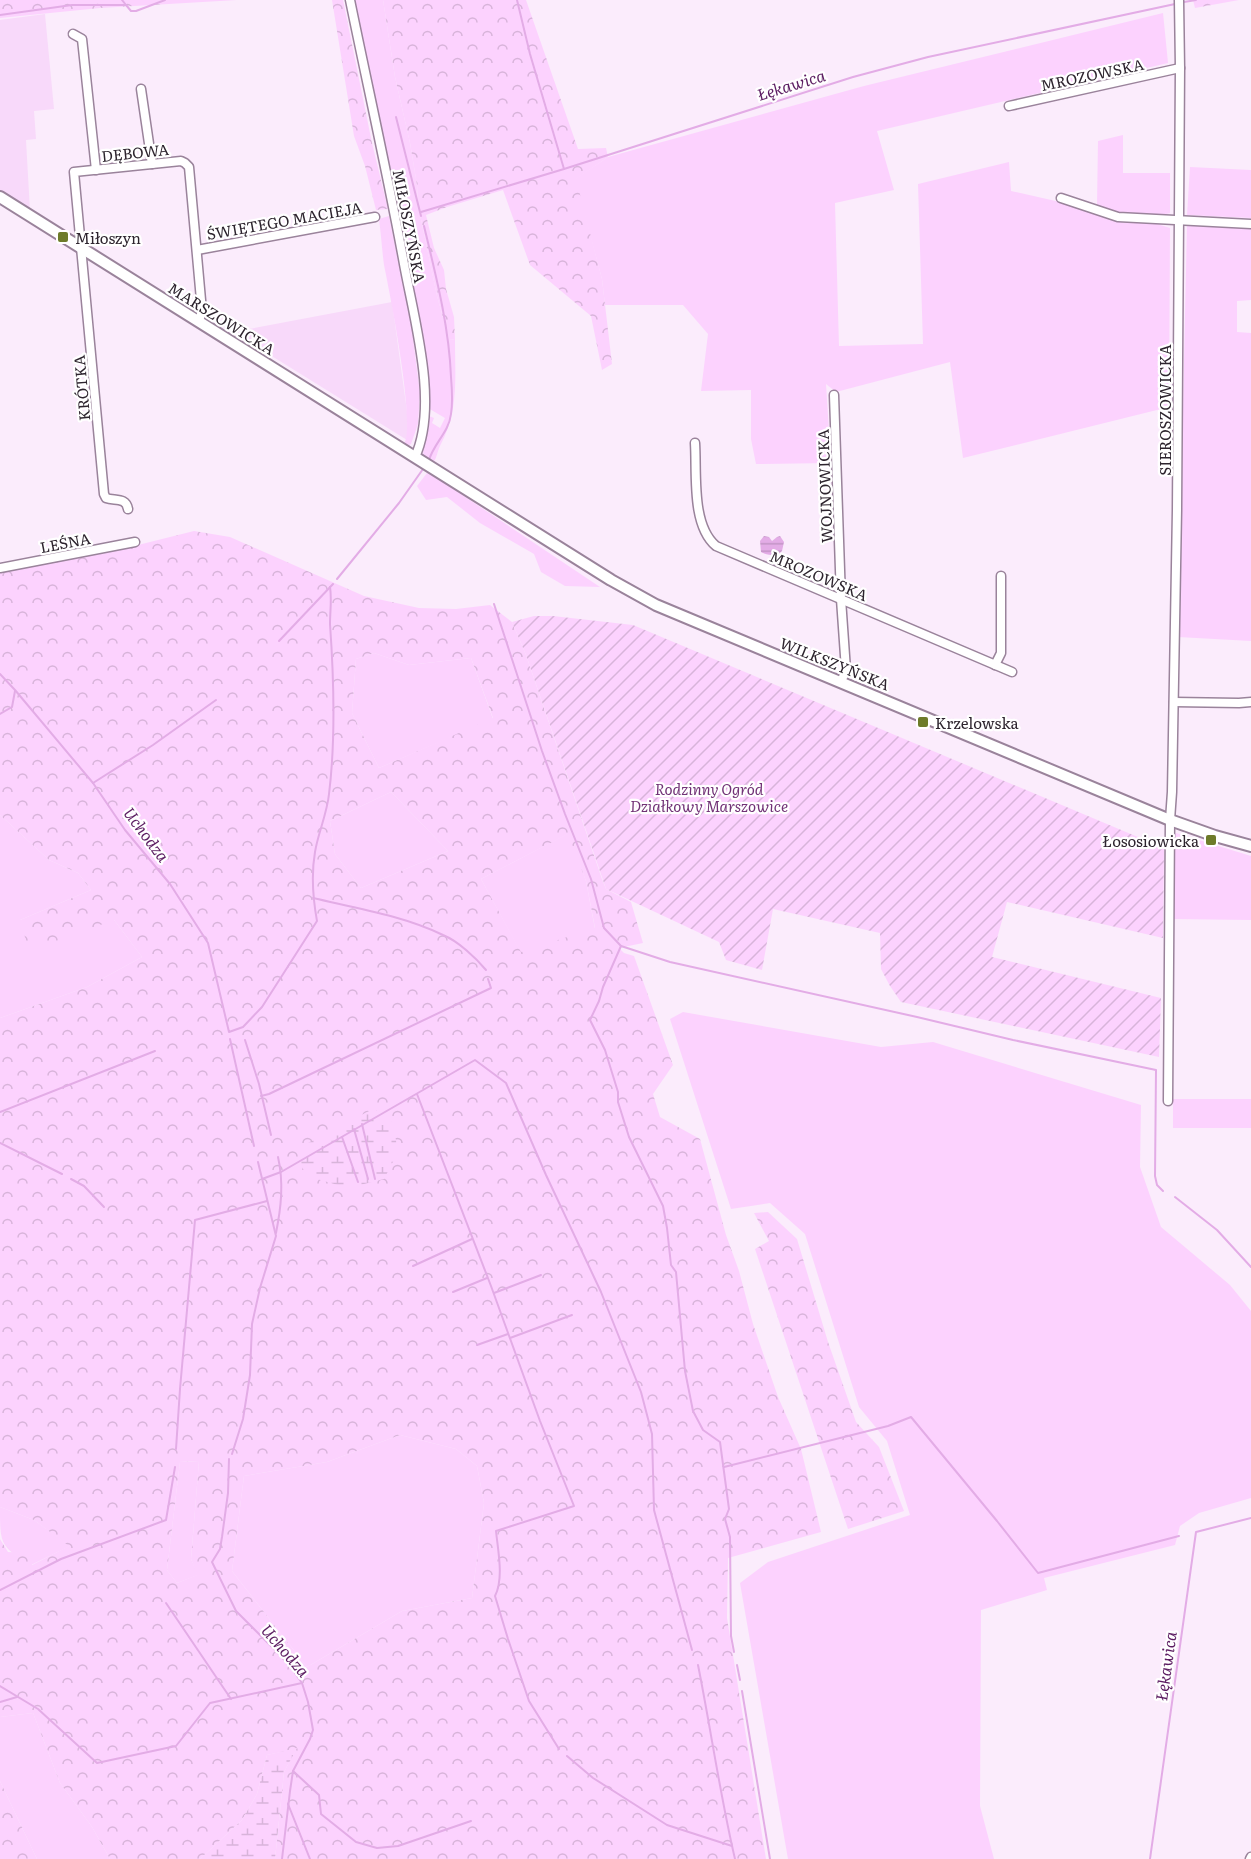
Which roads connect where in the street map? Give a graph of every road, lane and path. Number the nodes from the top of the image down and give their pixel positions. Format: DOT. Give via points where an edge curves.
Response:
graph roads {
  1 [pos="350,0"];
  2 [pos="1179,0"];
  3 [pos="73,34"];
  4 [pos="1180,68"];
  5 [pos="141,89"];
  6 [pos="1009,106"];
  7 [pos="152,164"];
  8 [pos="96,170"];
  9 [pos="0,197"];
  10 [pos="1061,198"];
  11 [pos="375,217"];
  12 [pos="1179,219"];
  13 [pos="1251,224"];
  14 [pos="80,248"];
  15 [pos="197,250"];
  16 [pos="199,321"];
  17 [pos="834,395"];
  18 [pos="695,443"];
  19 [pos="415,457"];
  20 [pos="428,465"];
  21 [pos="128,509"];
  22 [pos="135,542"];
  23 [pos="0,568"];
  24 [pos="1001,576"];
  25 [pos="841,598"];
  26 [pos="995,665"];
  27 [pos="1012,672"];
  28 [pos="841,682"];
  29 [pos="1174,702"];
  30 [pos="1251,702"];
  31 [pos="1170,820"];
  32 [pos="1251,846"];
  33 [pos="1168,1101"];
  1 -- 19 [label="street, MIŁOSZYŃSKA" via="422,363 424,416"];
  2 -- 4 [label="street, SIEROSZOWICKA"];
  3 -- 8 [label="street" via="82,39"];
  4 -- 6 [label="street, MROZOWSKA"];
  4 -- 12 [label="street, SIEROSZOWICKA"];
  5 -- 7 [label="street"];
  7 -- 8 [label="street, DĘBOWA"];
  7 -- 15 [label="street, DĘBOWA" via="181,161 189,166"];
  8 -- 14 [label="street, DĘBOWA" via="74,172"];
  9 -- 14 [label="street, MARSZOWICKA"];
  10 -- 12 [label="street" via="1118,217"];
  11 -- 15 [label="street, ŚWIĘTEGO MACIEJA"];
  12 -- 13 [label="street"];
  12 -- 29 [label="street, SIEROSZOWICKA"];
  14 -- 16 [label="street, MARSZOWICKA"];
  14 -- 21 [label="street, KRÓTKA" via="104,494 106,498 124,501"];
  15 -- 16 [label="street, DĘBOWA" via="202,311"];
  16 -- 19 [label="street, MARSZOWICKA"];
  17 -- 25 [label="street, WOJNOWICKA"];
  18 -- 25 [label="street, MROZOWSKA" via="698,516 710,541"];
  19 -- 20 [label="street, MARSZOWICKA"];
  20 -- 28 [label="street, WILKSZYŃSKA" via="656,605"];
  22 -- 23 [label="street, LEŚNA"];
  24 -- 26 [label="street" via="1001,653"];
  25 -- 26 [label="street, MROZOWSKA"];
  25 -- 28 [label="street, WOJNOWICKA" via="846,670"];
  26 -- 27 [label="street, MROZOWSKA"];
  28 -- 31 [label="street, WILKSZYŃSKA"];
  29 -- 30 [label="street"];
  29 -- 31 [label="street, SIEROSZOWICKA"];
  31 -- 32 [label="street, WILKSZYŃSKA"];
  31 -- 33 [label="street"];
}
